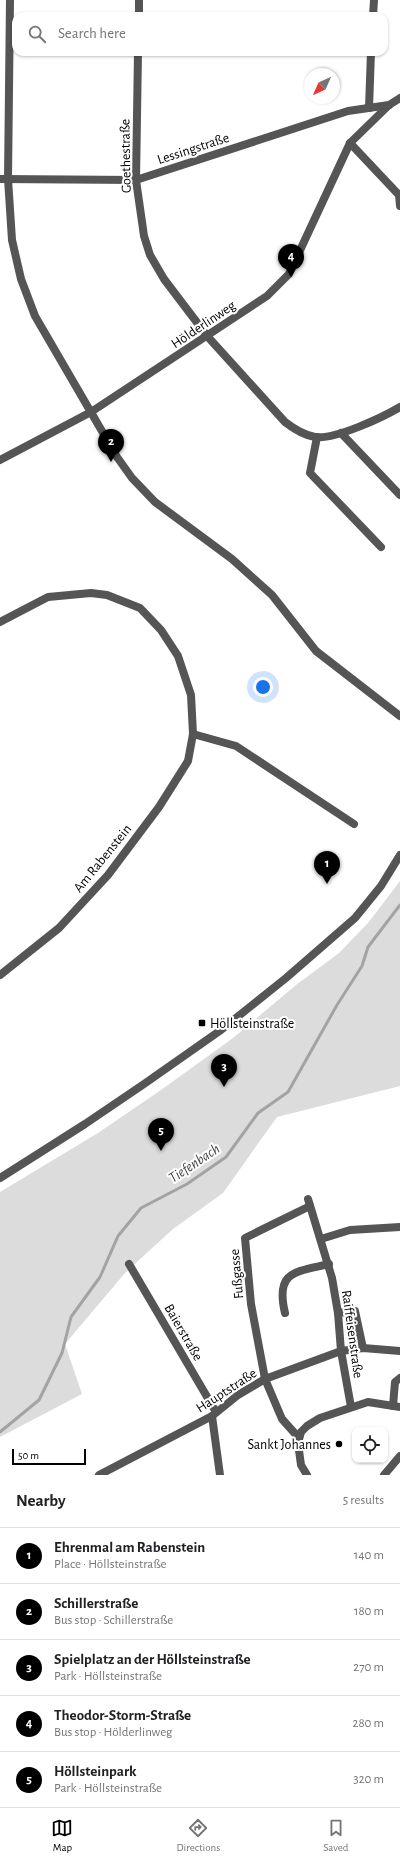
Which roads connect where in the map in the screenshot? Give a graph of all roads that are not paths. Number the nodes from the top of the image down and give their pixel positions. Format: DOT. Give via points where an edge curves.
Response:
graph roads {
  1 [pos="10,0"];
  2 [pos="139,0"];
  3 [pos="374,0"];
  4 [pos="139,12"];
  5 [pos="373,12"];
  6 [pos="138,56"];
  7 [pos="372,56"];
  8 [pos="400,98"];
  9 [pos="389,105"];
  10 [pos="369,108"];
  11 [pos="350,143"];
  12 [pos="4,179"];
  13 [pos="136,180"];
  14 [pos="400,206"];
  15 [pos="208,336"];
  16 [pos="400,407"];
  17 [pos="91,412"];
  18 [pos="341,433"];
  19 [pos="317,437"];
  20 [pos="0,460"];
  21 [pos="400,496"];
  22 [pos="381,547"];
  23 [pos="0,622"];
  24 [pos="400,716"];
  25 [pos="193,734"];
  26 [pos="354,824"];
  27 [pos="400,855"];
  28 [pos="0,975"];
  29 [pos="0,1178"];
  30 [pos="309,1203"];
  31 [pos="400,1227"];
  32 [pos="321,1238"];
  33 [pos="129,1264"];
  34 [pos="328,1264"];
  35 [pos="338,1312"];
  36 [pos="285,1313"];
  37 [pos="363,1348"];
  38 [pos="341,1351"];
  39 [pos="400,1351"];
  40 [pos="400,1378"];
  41 [pos="265,1379"];
  42 [pos="351,1407"];
  43 [pos="396,1407"];
  44 [pos="214,1414"];
  45 [pos="298,1438"];
  46 [pos="400,1456"];
  47 [pos="99,1475"];
  48 [pos="220,1475"];
  49 [pos="307,1475"];
  50 [pos="384,1475"];
  1 -- 12 [label="street"];
  2 -- 4 [label="street"];
  3 -- 5 [label="street"];
  6 -- 13 [label="street, Goethestraße"];
  7 -- 10 [label="street"];
  8 -- 9 [label="street, Hölderlinweg"];
  9 -- 10 [label="street, Lessingstraße"];
  9 -- 11 [label="street, Hölderlinweg"];
  10 -- 13 [label="street, Lessingstraße" via="348,111"];
  11 -- 14 [label="street" via="399,195"];
  11 -- 15 [label="street, Hölderlinweg" via="289,274 267,296"];
  12 -- 13 [label="street, Lessingstraße"];
  12 -- 17 [label="street" via="12,240 21,280 35,316"];
  13 -- 15 [label="street, Goethestraße" via="144,236 150,255 164,279"];
  15 -- 17 [label="street, Hölderlinweg"];
  15 -- 19 [label="street, Goethestraße" via="285,422 299,432"];
  16 -- 18 [label="street"];
  17 -- 20 [label="street, Hölderlinweg"];
  17 -- 24 [label="street" via="132,478 155,502 232,559 272,595 316,651"];
  18 -- 19 [label="street"];
  18 -- 21 [label="street"];
  19 -- 22 [label="street" via="310,473"];
  23 -- 25 [label="street, Am Rabenstein" via="48,598 91,593 107,595 140,608 161,630 178,656 191,695"];
  25 -- 26 [label="street" via="236,746"];
  25 -- 28 [label="street, Am Rabenstein" via="188,761 159,807 108,875 59,928"];
  27 -- 29 [label="street" via="381,886 355,918 286,978 221,1030 144,1084"];
  30 -- 32 [label="street, Raiffeisenstraße"];
  30 -- 41 [label="street, Fußgasse" via="245,1238 251,1304"];
  31 -- 32 [label="street" via="350,1230"];
  32 -- 34 [label="street, Raiffeisenstraße"];
  33 -- 44 [label="street, Baierstraße"];
  34 -- 35 [label="street, Raiffeisenstraße"];
  34 -- 36 [label="street" via="305,1269 284,1281 282,1299"];
  35 -- 37 [label="street" via="354,1311"];
  35 -- 38 [label="street, Raiffeisenstraße"];
  37 -- 38 [label="street, Hauptstraße"];
  37 -- 39 [label="street, Hauptstraße"];
  38 -- 41 [label="street, Hauptstraße"];
  38 -- 42 [label="street, Raiffeisenstraße"];
  40 -- 43 [label="street" via="395,1382"];
  41 -- 44 [label="street, Hauptstraße" via="238,1395"];
  41 -- 45 [label="street" via="282,1419"];
  42 -- 43 [label="street" via="368,1402"];
  42 -- 45 [label="street" via="320,1418 307,1426"];
  44 -- 47 [label="street, Hauptstraße"];
  44 -- 48 [label="street"];
  45 -- 49 [label="street" via="298,1453"];
  46 -- 50 [label="street"];
}
